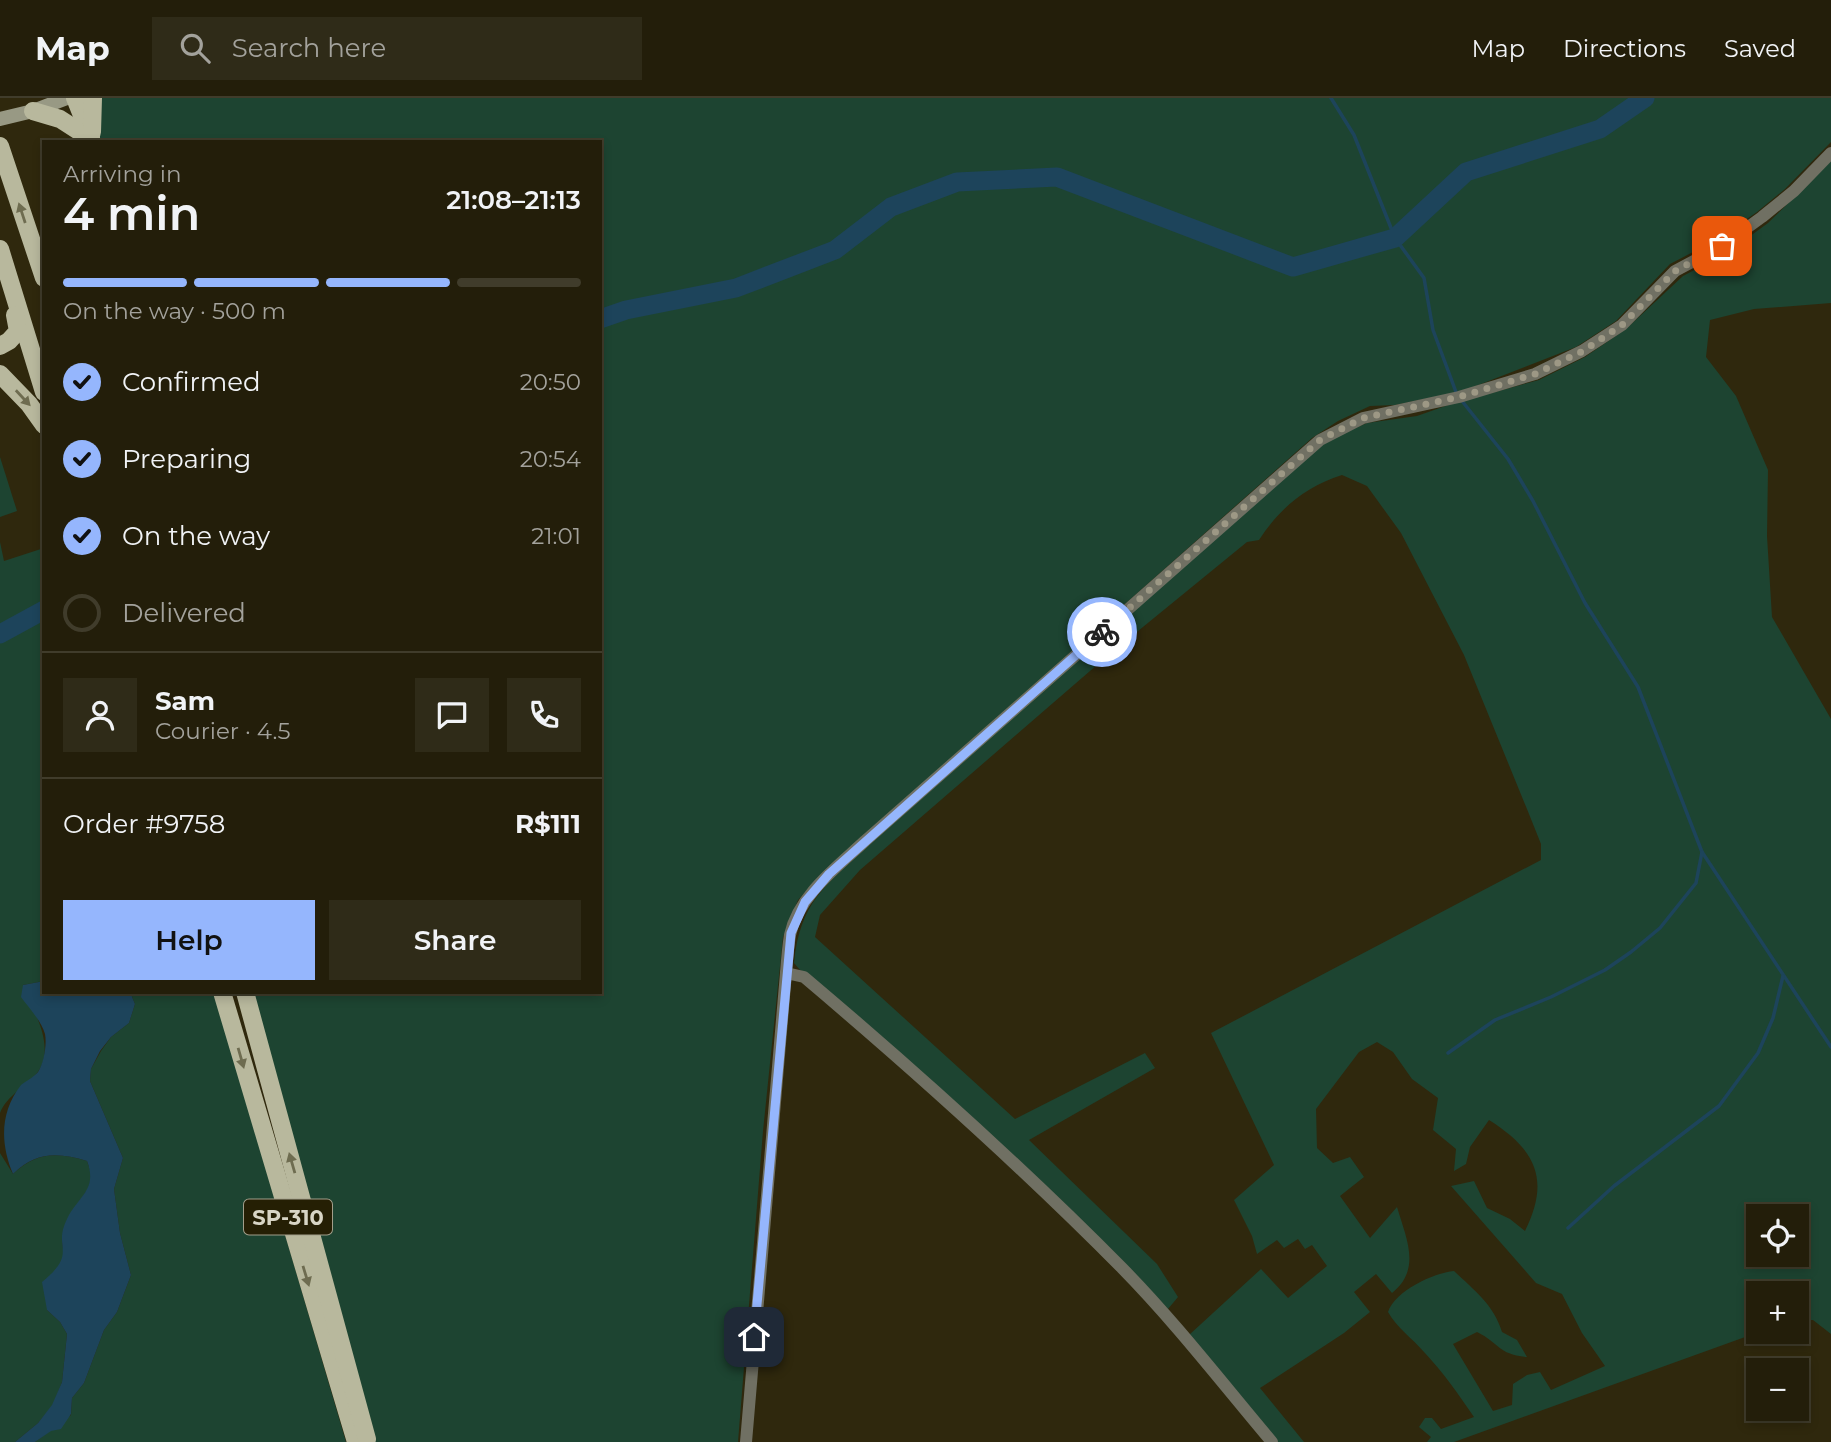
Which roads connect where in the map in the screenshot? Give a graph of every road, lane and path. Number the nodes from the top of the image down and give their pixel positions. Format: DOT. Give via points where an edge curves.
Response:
graph roads {
  1 [pos="67,98"];
  2 [pos="75,98"];
  3 [pos="93,98"];
  4 [pos="33,111"];
  5 [pos="0,119"];
  6 [pos="91,140"];
  7 [pos="92,140"];
  8 [pos="92,140"];
  9 [pos="0,146"];
  10 [pos="1831,153"];
  11 [pos="0,249"];
  12 [pos="42,271"];
  13 [pos="8,274"];
  14 [pos="0,346"];
  15 [pos="0,374"];
  16 [pos="42,385"];
  17 [pos="42,422"];
  18 [pos="786,973"];
  19 [pos="223,994"];
  20 [pos="246,994"];
  21 [pos="356,1442"];
  22 [pos="368,1442"];
  23 [pos="746,1442"];
  24 [pos="1272,1442"];
  1 -- 4 [label="main road"];
  2 -- 7 [label="main road"];
  3 -- 8 [label="main road"];
  4 -- 5 [label="main road"];
  4 -- 6 [label="main road" via="60,119"];
  12 -- 9 [label="main road, one-way"];
  10 -- 18 [label="street" via="1762,217 1722,246 1675,271 1622,325 1583,351 1535,374 1363,418 1320,440 829,874 796,919"];
  11 -- 13 [label="main road"];
  13 -- 14 [label="main road" via="18,331"];
  13 -- 16 [label="main road"];
  15 -- 17 [label="main road, one-way"];
  18 -- 23 [label="street"];
  18 -- 24 [label="street" via="804,977 930,1084 1123,1269"];
  19 -- 21 [label="main road, SP-310, one-way"];
  22 -- 20 [label="main road, SP-310, one-way"];
}
